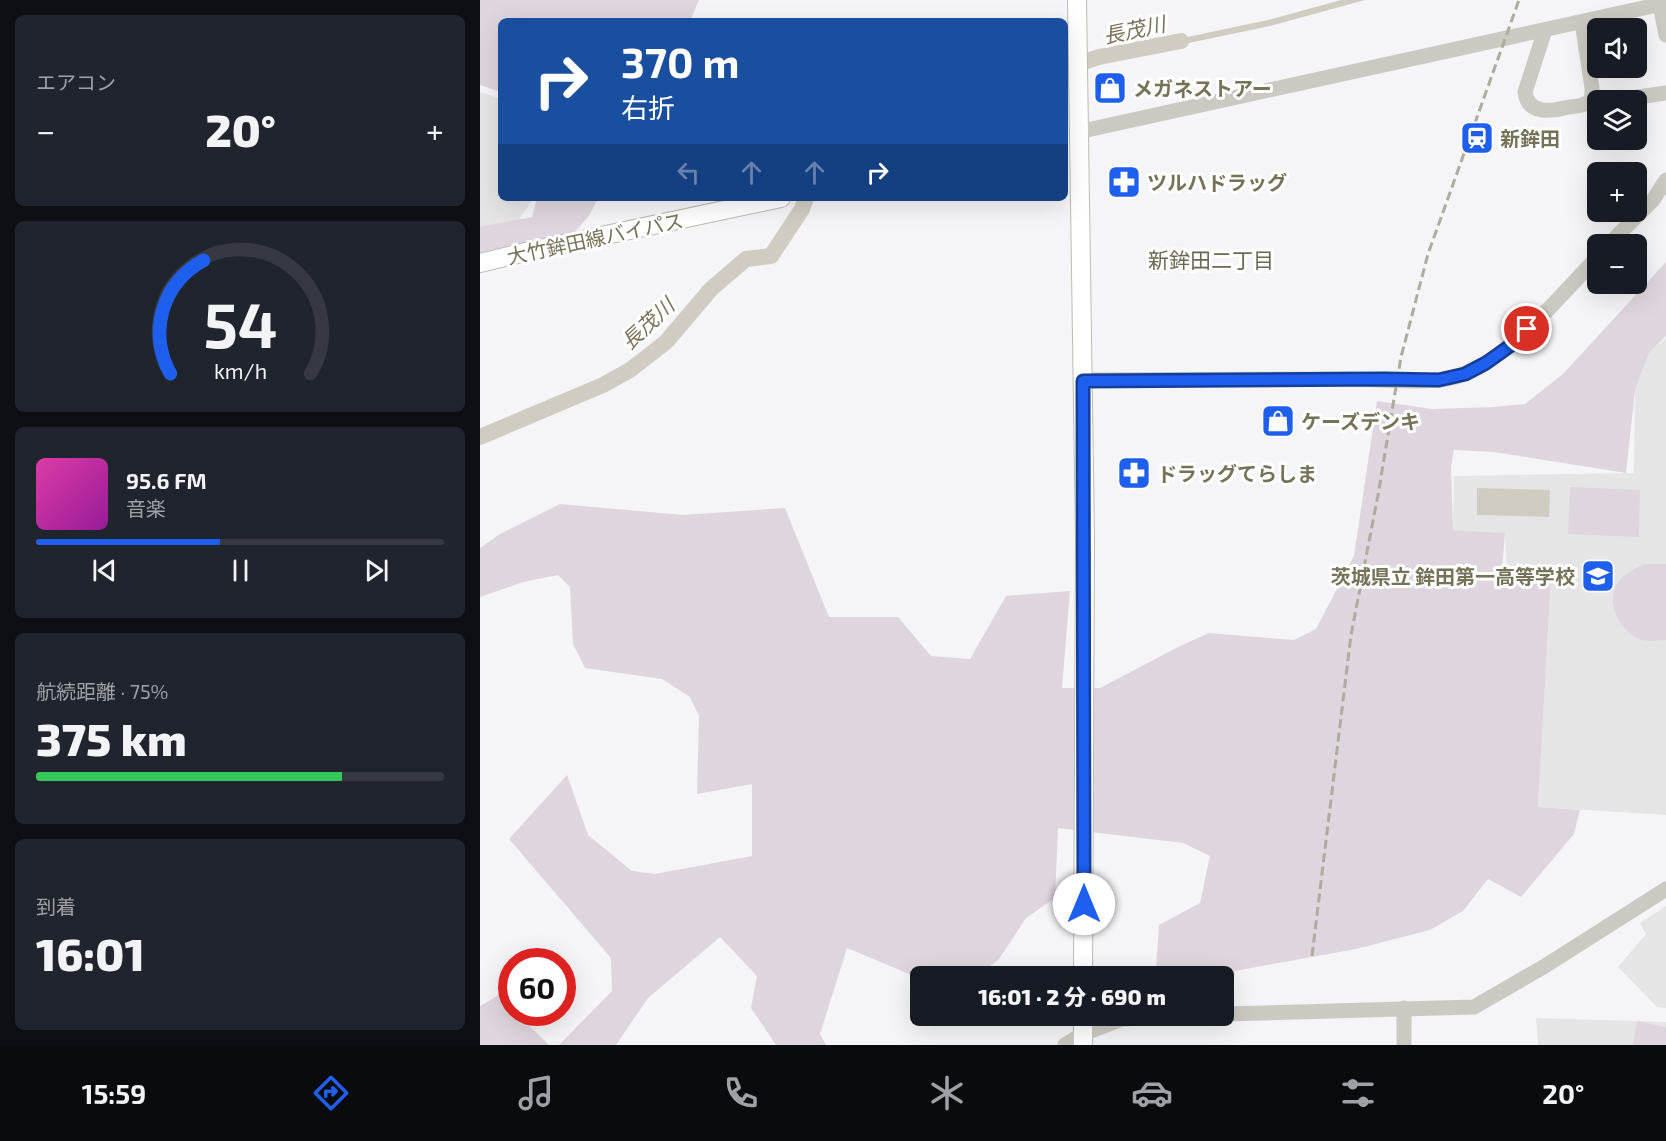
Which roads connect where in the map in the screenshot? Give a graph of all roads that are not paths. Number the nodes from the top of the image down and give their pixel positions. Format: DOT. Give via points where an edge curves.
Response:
graph roads {
  1 [pos="1077,0"];
  2 [pos="1663,4"];
  3 [pos="1582,22"];
  4 [pos="1545,30"];
  5 [pos="1666,35"];
  6 [pos="1592,90"];
  7 [pos="1666,93"];
  8 [pos="1647,96"];
  9 [pos="1587,104"];
  10 [pos="1071,133"];
  11 [pos="1666,180"];
  12 [pos="767,201"];
  13 [pos="1620,234"];
  14 [pos="480,263"];
  15 [pos="1587,268"];
  16 [pos="1083,381"];
  17 [pos="1666,889"];
  18 [pos="1083,966"];
  19 [pos="1404,1008"];
  20 [pos="1234,1014"];
  21 [pos="1109,1026"];
  22 [pos="1083,1040"];
  23 [pos="1065,1045"];
  24 [pos="1404,1045"];
  1 -- 10 [label="main road" via="1078,79"];
  2 -- 3 [label="street"];
  2 -- 5 [label="street"];
  3 -- 4 [label="street"];
  3 -- 6 [label="street"];
  4 -- 9 [label="street" via="1526,85 1527,100 1550,112"];
  4 -- 10 [label="street"];
  7 -- 8 [label="street"];
  10 -- 16 [label="main road"];
  11 -- 13 [label="street" via="1653,200"];
  12 -- 14 [label="main road, 大竹鉾田線バイパス"];
  15 -- 16 [label="street" via="1514,343 1486,363 1451,378"];
  16 -- 18 [label="main road"];
  17 -- 19 [label="street" via="1474,1007"];
  19 -- 20 [label="street"];
  19 -- 24 [label="street"];
  21 -- 22 [label="street"];
  22 -- 23 [label="street"];
}
